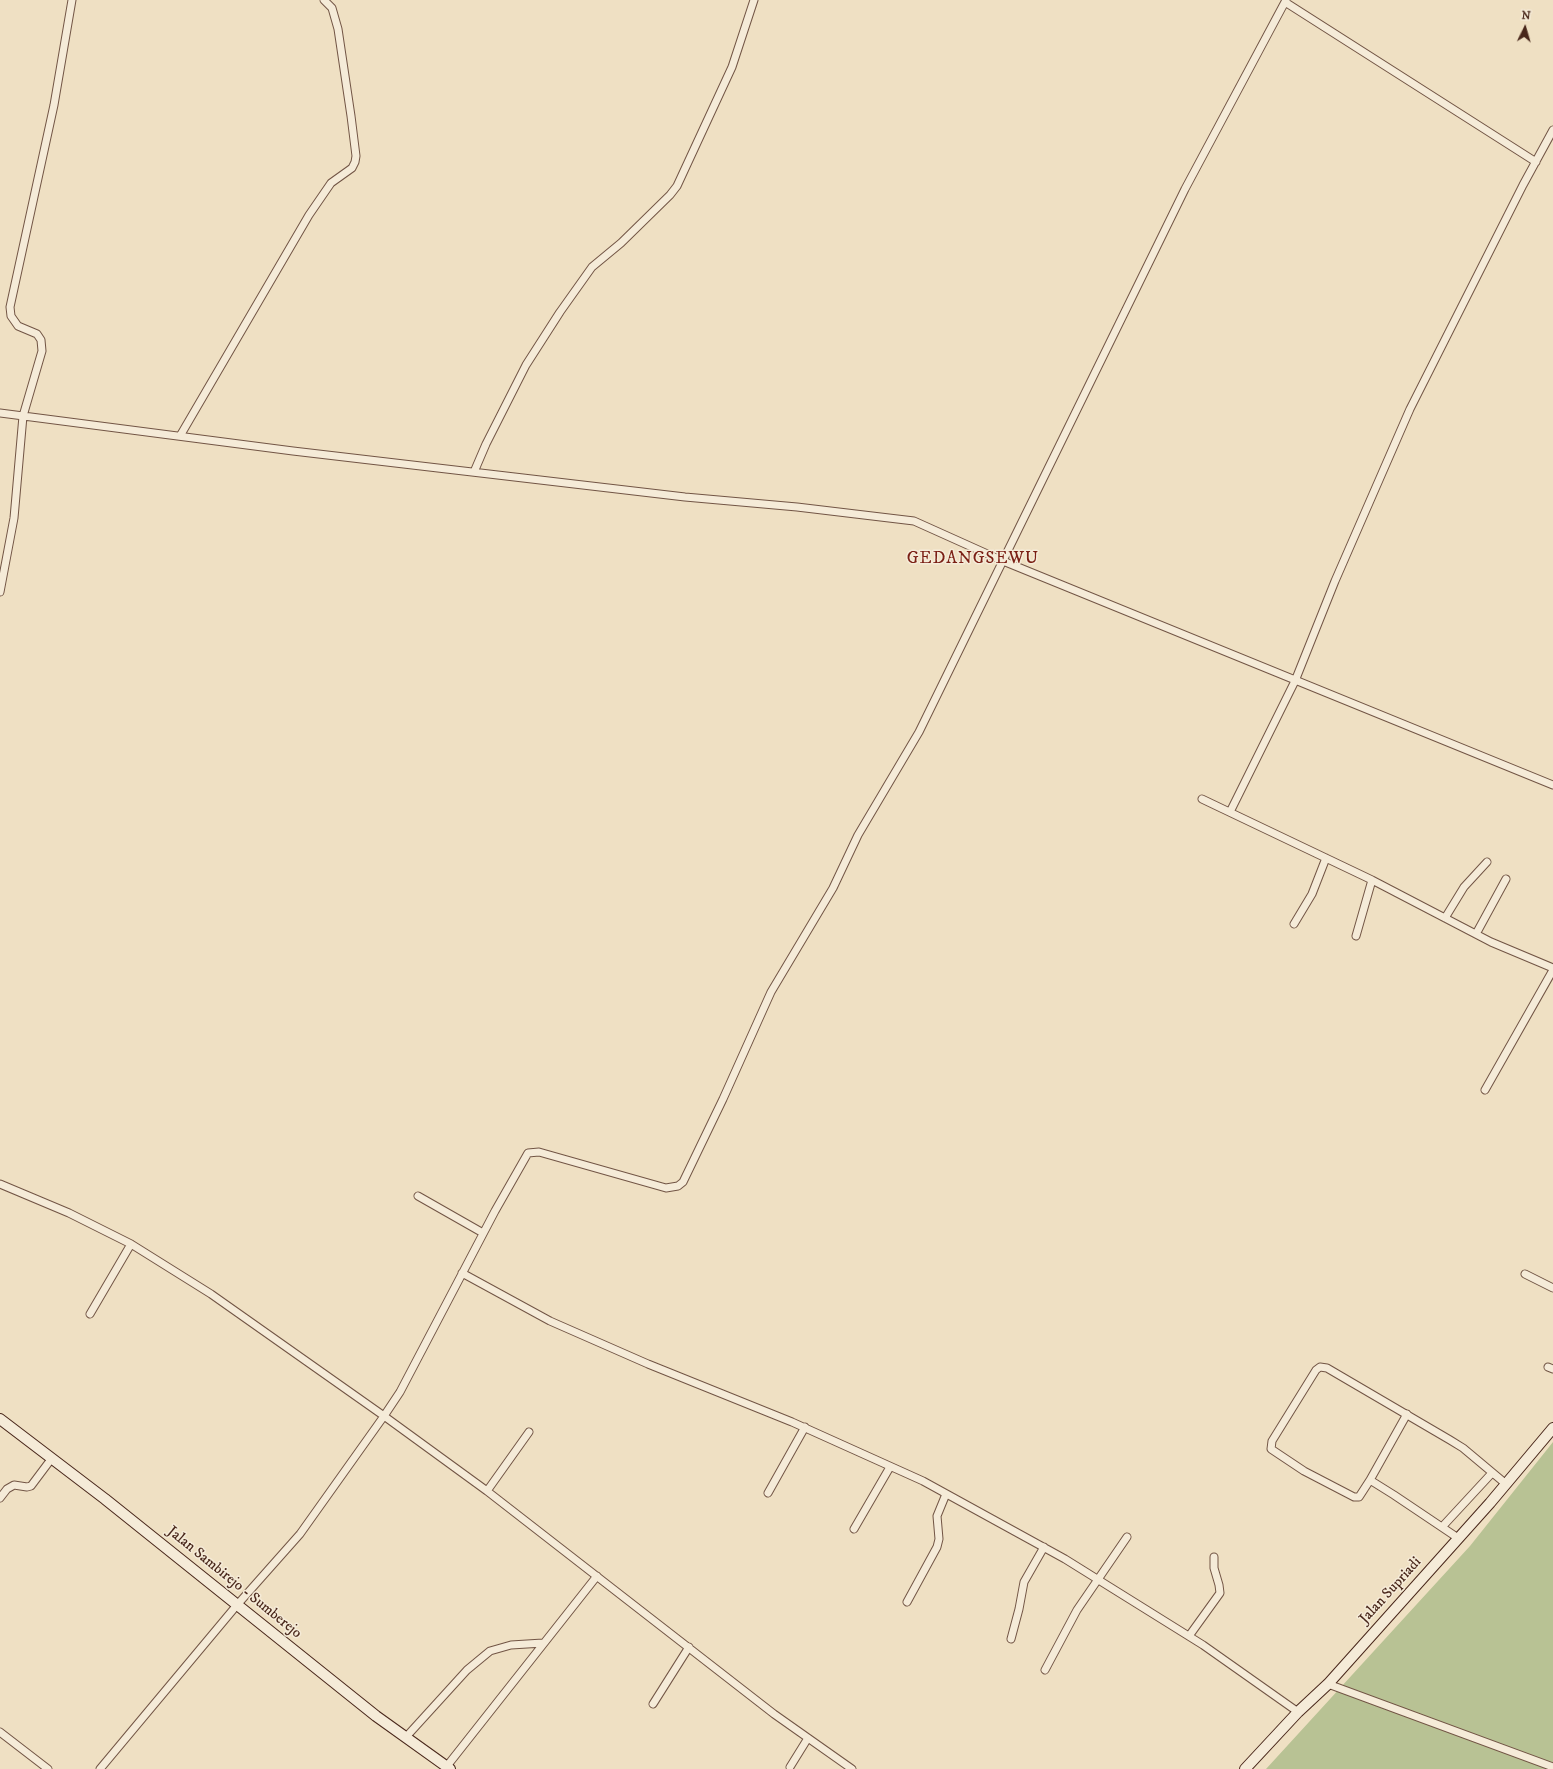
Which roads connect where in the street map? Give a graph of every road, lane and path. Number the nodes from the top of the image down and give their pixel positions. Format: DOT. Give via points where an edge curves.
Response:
graph roads {
  1 [pos="72,0"];
  2 [pos="324,0"];
  3 [pos="754,0"];
  4 [pos="1286,1"];
  5 [pos="1553,130"];
  6 [pos="1536,162"];
  7 [pos="0,413"];
  8 [pos="23,416"];
  9 [pos="180,436"];
  10 [pos="474,472"];
  11 [pos="1003,561"];
  12 [pos="0,592"];
  13 [pos="1295,680"];
  14 [pos="1553,785"];
  15 [pos="1202,799"];
  16 [pos="1230,812"];
  17 [pos="1326,858"];
  18 [pos="1487,862"];
  19 [pos="1506,879"];
  20 [pos="1372,880"];
  21 [pos="1445,918"];
  22 [pos="1294,924"];
  23 [pos="1476,934"];
  24 [pos="1356,936"];
  25 [pos="1553,969"];
  26 [pos="1485,1090"];
  27 [pos="0,1184"];
  28 [pos="418,1196"];
  29 [pos="483,1233"];
  30 [pos="131,1244"];
  31 [pos="462,1274"];
  32 [pos="1525,1274"];
  33 [pos="1553,1288"];
  34 [pos="90,1314"];
  35 [pos="1407,1414"];
  36 [pos="384,1416"];
  37 [pos="0,1419"];
  38 [pos="805,1427"];
  39 [pos="1553,1428"];
  40 [pos="529,1432"];
  41 [pos="52,1458"];
  42 [pos="890,1466"];
  43 [pos="1492,1473"];
  44 [pos="1370,1480"];
  45 [pos="1506,1484"];
  46 [pos="487,1491"];
  47 [pos="768,1493"];
  48 [pos="946,1494"];
  49 [pos="0,1498"];
  50 [pos="1442,1527"];
  51 [pos="854,1529"];
  52 [pos="1127,1537"];
  53 [pos="1458,1538"];
  54 [pos="1044,1547"];
  55 [pos="1214,1557"];
  56 [pos="598,1576"];
  57 [pos="1098,1580"];
  58 [pos="907,1602"];
  59 [pos="237,1605"];
  60 [pos="1189,1636"];
  61 [pos="1011,1639"];
  62 [pos="543,1643"];
  63 [pos="689,1647"];
  64 [pos="1045,1670"];
  65 [pos="1328,1684"];
  66 [pos="653,1704"];
  67 [pos="1298,1712"];
  68 [pos="0,1732"];
  69 [pos="406,1737"];
  70 [pos="808,1738"];
  71 [pos="790,1767"];
  72 [pos="1553,1767"];
  73 [pos="448,1768"];
  74 [pos="48,1769"];
  75 [pos="100,1769"];
  76 [pos="852,1769"];
  77 [pos="1245,1769"];
  1 -- 8 [label="street" via="54,105 10,307 14,322 38,334 42,345"];
  2 -- 9 [label="street" via="332,8 338,29 355,162 352,168 331,183 309,215"];
  3 -- 10 [label="street" via="732,67 677,186 621,243 592,267 565,305 526,365"];
  4 -- 6 [label="street"];
  4 -- 11 [label="street" via="1185,189"];
  5 -- 6 [label="street"];
  6 -- 13 [label="street" via="1410,409"];
  7 -- 8 [label="street"];
  8 -- 9 [label="street"];
  8 -- 12 [label="street" via="14,518"];
  9 -- 10 [label="street"];
  10 -- 11 [label="street" via="914,521"];
  11 -- 13 [label="street"];
  11 -- 29 [label="street" via="919,732 858,835 833,888 771,992 683,1182 678,1186 666,1188 539,1152 528,1153"];
  13 -- 14 [label="street"];
  13 -- 16 [label="street"];
  15 -- 16 [label="street"];
  16 -- 17 [label="street"];
  17 -- 20 [label="street"];
  17 -- 22 [label="street" via="1312,894"];
  18 -- 21 [label="street" via="1464,887"];
  19 -- 23 [label="street"];
  20 -- 21 [label="street"];
  20 -- 24 [label="street"];
  21 -- 23 [label="street"];
  23 -- 25 [label="street"];
  25 -- 26 [label="street"];
  27 -- 30 [label="street"];
  28 -- 29 [label="street"];
  29 -- 31 [label="street"];
  30 -- 34 [label="street"];
  30 -- 36 [label="street" via="211,1294"];
  31 -- 36 [label="street" via="400,1392"];
  31 -- 38 [label="street" via="550,1321 648,1364"];
  32 -- 33 [label="street"];
  35 -- 43 [label="street" via="1463,1448"];
  35 -- 44 [label="street"];
  35 -- 44 [label="street" via="1327,1368 1320,1367 1270,1444 1272,1450 1304,1471 1354,1497 1359,1497"];
  36 -- 46 [label="street"];
  36 -- 59 [label="street" via="300,1534"];
  37 -- 41 [label="main road, Jalan Sambirejo - Sumberejo"];
  38 -- 42 [label="street"];
  38 -- 47 [label="street"];
  39 -- 45 [label="main road, Jalan Supriadi"];
  40 -- 46 [label="street"];
  41 -- 49 [label="street" via="31,1486 14,1485"];
  41 -- 59 [label="main road, Jalan Sambirejo - Sumberejo"];
  42 -- 48 [label="street"];
  42 -- 51 [label="street"];
  43 -- 45 [label="street"];
  43 -- 50 [label="street"];
  44 -- 50 [label="street"];
  45 -- 53 [label="main road, Jalan Supriadi"];
  46 -- 56 [label="street"];
  48 -- 54 [label="street"];
  48 -- 58 [label="street" via="937,1516 937,1547"];
  50 -- 53 [label="street"];
  52 -- 57 [label="street"];
  53 -- 65 [label="main road, Jalan Supriadi"];
  54 -- 57 [label="street"];
  54 -- 61 [label="street" via="1024,1582 1020,1609"];
  55 -- 60 [label="street" via="1220,1593"];
  56 -- 62 [label="street"];
  56 -- 63 [label="street"];
  57 -- 60 [label="street"];
  57 -- 64 [label="street" via="1078,1610"];
  59 -- 69 [label="main road, Jalan Sambirejo - Sumberejo"];
  59 -- 75 [label="street"];
  60 -- 67 [label="street"];
  62 -- 69 [label="street" via="511,1645 490,1651 467,1670"];
  62 -- 73 [label="street"];
  63 -- 66 [label="street"];
  63 -- 70 [label="street"];
  65 -- 67 [label="main road, Jalan Supriadi"];
  65 -- 72 [label="street"];
  67 -- 77 [label="main road, Jalan Supriadi"];
  68 -- 74 [label="street"];
  69 -- 73 [label="main road, Jalan Sambirejo - Sumberejo"];
  70 -- 71 [label="street"];
  70 -- 76 [label="street"];
}
